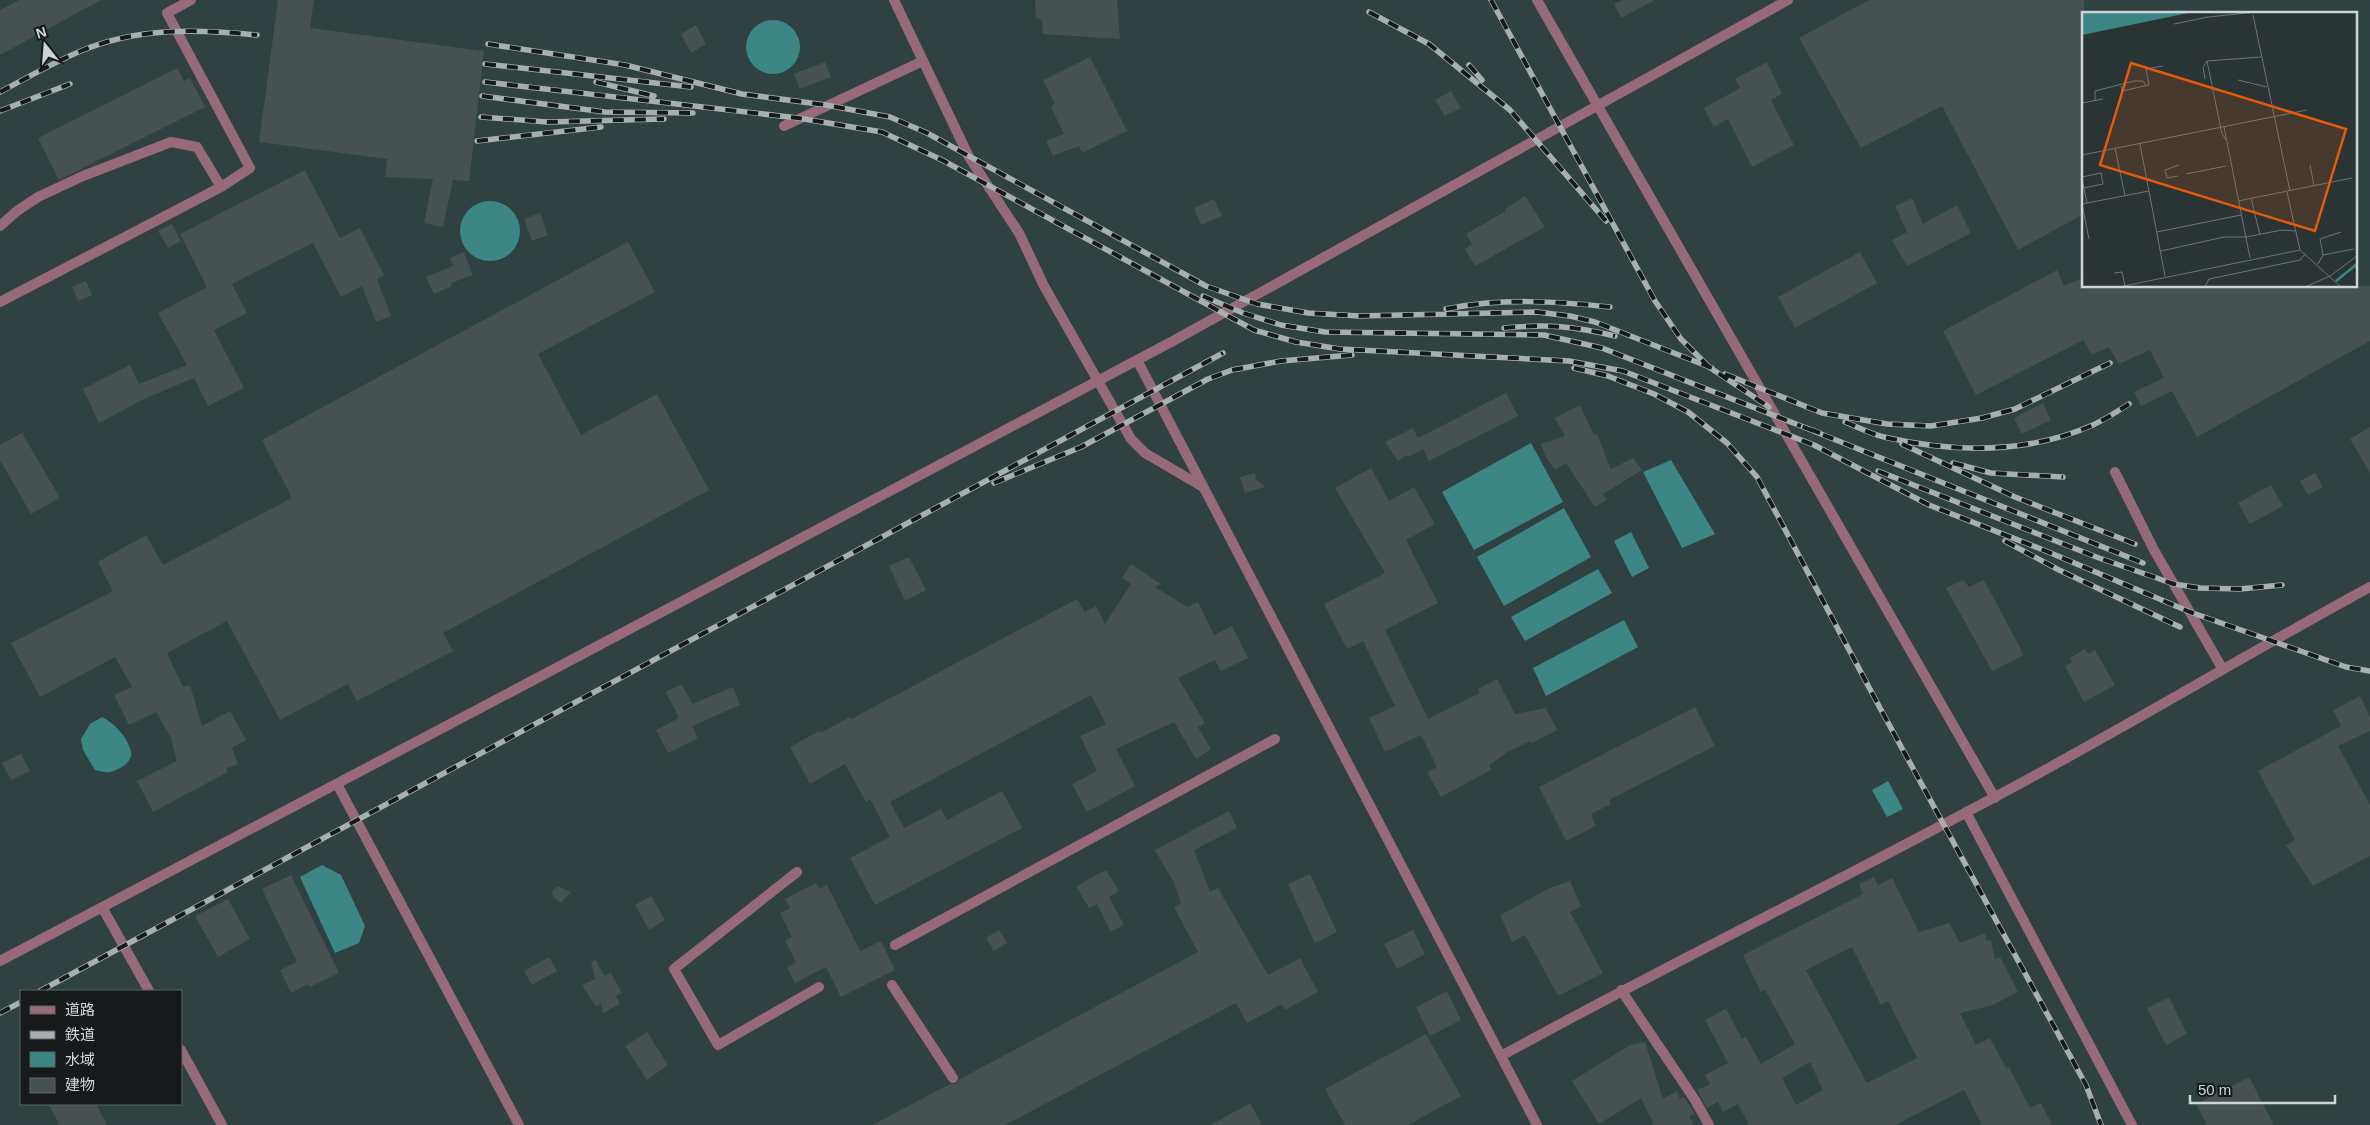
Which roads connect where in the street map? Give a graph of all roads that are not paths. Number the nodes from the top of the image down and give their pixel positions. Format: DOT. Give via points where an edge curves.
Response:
graph roads {
  1 [pos="191,0"];
  2 [pos="894,0"];
  3 [pos="1537,0"];
  4 [pos="1788,0"];
  5 [pos="923,61"];
  6 [pos="1598,104"];
  7 [pos="784,126"];
  8 [pos="221,187"];
  9 [pos="0,226"];
  10 [pos="0,302"];
  11 [pos="1136,360"];
  12 [pos="1098,380"];
  13 [pos="2115,472"];
  14 [pos="1203,487"];
  15 [pos="2370,588"];
  16 [pos="2222,668"];
  17 [pos="1275,739"];
  18 [pos="337,784"];
  19 [pos="1995,798"];
  20 [pos="1966,812"];
  21 [pos="796,872"];
  22 [pos="102,907"];
  23 [pos="895,945"];
  24 [pos="0,960"];
  25 [pos="892,985"];
  26 [pos="819,987"];
  27 [pos="148,990"];
  28 [pos="1621,990"];
  29 [pos="182,1052"];
  30 [pos="1500,1056"];
  31 [pos="953,1078"];
  32 [pos="222,1125"];
  33 [pos="518,1125"];
  34 [pos="1537,1125"];
  35 [pos="1709,1125"];
  36 [pos="2132,1125"];
  1 -- 8 [label="street" via="167,13 250,168"];
  2 -- 5 [label="street"];
  3 -- 6 [label="street"];
  4 -- 6 [label="street"];
  5 -- 7 [label="street"];
  5 -- 12 [label="street" via="969,158 1018,233"];
  6 -- 11 [label="street"];
  6 -- 19 [label="street"];
  8 -- 9 [label="street" via="197,147 171,142 38,197"];
  8 -- 10 [label="street"];
  11 -- 12 [label="street"];
  11 -- 14 [label="street"];
  12 -- 14 [label="street" via="1131,439 1145,453"];
  12 -- 18 [label="street"];
  13 -- 16 [label="street" via="2154,550"];
  14 -- 30 [label="street"];
  15 -- 16 [label="street"];
  16 -- 19 [label="street"];
  17 -- 23 [label="street"];
  18 -- 22 [label="street"];
  18 -- 33 [label="street"];
  19 -- 20 [label="street"];
  20 -- 28 [label="street"];
  20 -- 36 [label="street"];
  21 -- 26 [label="street" via="674,969 718,1045"];
  22 -- 24 [label="street"];
  22 -- 27 [label="street"];
  25 -- 31 [label="street"];
  28 -- 30 [label="street"];
  28 -- 35 [label="street"];
  29 -- 32 [label="street"];
  30 -- 34 [label="street"];
}
